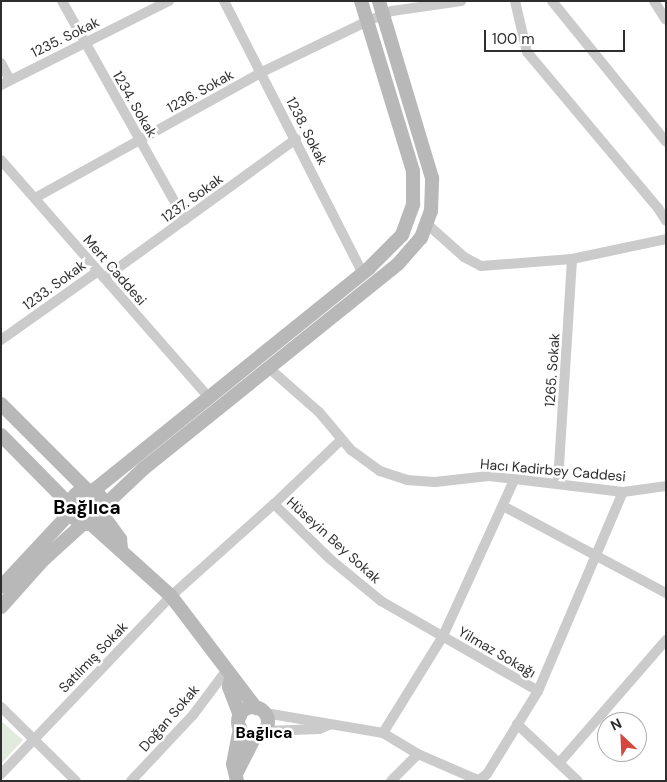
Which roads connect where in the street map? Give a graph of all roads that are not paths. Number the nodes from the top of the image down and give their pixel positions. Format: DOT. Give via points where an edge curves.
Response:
graph roads {
  1 [pos="62,1"];
  2 [pos="168,1"];
  3 [pos="224,1"];
  4 [pos="361,1"];
  5 [pos="460,1"];
  6 [pos="515,1"];
  7 [pos="552,1"];
  8 [pos="654,1"];
  9 [pos="381,8"];
  10 [pos="666,20"];
  11 [pos="368,21"];
  12 [pos="84,43"];
  13 [pos="1,62"];
  14 [pos="262,72"];
  15 [pos="6,82"];
  16 [pos="296,139"];
  17 [pos="140,140"];
  18 [pos="666,142"];
  19 [pos="1,160"];
  20 [pos="35,198"];
  21 [pos="185,220"];
  22 [pos="666,221"];
  23 [pos="427,224"];
  24 [pos="666,239"];
  25 [pos="572,259"];
  26 [pos="363,274"];
  27 [pos="101,275"];
  28 [pos="1,340"];
  29 [pos="270,368"];
  30 [pos="209,398"];
  31 [pos="1,404"];
  32 [pos="1,435"];
  33 [pos="341,440"];
  34 [pos="515,478"];
  35 [pos="558,482"];
  36 [pos="666,486"];
  37 [pos="90,490"];
  38 [pos="623,492"];
  39 [pos="274,504"];
  40 [pos="502,506"];
  41 [pos="70,508"];
  42 [pos="103,510"];
  43 [pos="87,523"];
  44 [pos="121,548"];
  45 [pos="598,556"];
  46 [pos="1,587"];
  47 [pos="666,593"];
  48 [pos="171,596"];
  49 [pos="1,607"];
  50 [pos="443,636"];
  51 [pos="666,640"];
  52 [pos="228,675"];
  53 [pos="538,691"];
  54 [pos="1,707"];
  55 [pos="261,710"];
  56 [pos="240,722"];
  57 [pos="329,724"];
  58 [pos="518,724"];
  59 [pos="383,733"];
  60 [pos="260,734"];
  61 [pos="35,737"];
  62 [pos="418,754"];
  63 [pos="560,762"];
  64 [pos="1,774"];
  65 [pos="237,776"];
  66 [pos="76,781"];
  67 [pos="131,781"];
  68 [pos="391,781"];
  69 [pos="479,781"];
  70 [pos="578,781"];
  1 -- 12 [label="street, 1234. Sokak"];
  2 -- 12 [label="street, 1235. Sokak"];
  3 -- 14 [label="street, 1238. Sokak"];
  4 -- 11 [label="main road"];
  5 -- 9 [label="street, 1236. Sokak"];
  6 -- 22 [label="street" via="527,52"];
  7 -- 18 [label="street"];
  8 -- 10 [label="street"];
  9 -- 11 [label="street, 1236. Sokak"];
  9 -- 23 [label="main road" via="429,164 433,193"];
  11 -- 14 [label="street, 1236. Sokak"];
  11 -- 26 [label="main road" via="406,145 414,188 411,215 402,235"];
  12 -- 15 [label="street, 1235. Sokak"];
  12 -- 17 [label="street, 1234. Sokak"];
  13 -- 15 [label="street"];
  14 -- 16 [label="street, 1238. Sokak"];
  14 -- 17 [label="street, 1236. Sokak"];
  16 -- 21 [label="street, 1237. Sokak"];
  16 -- 26 [label="street, 1238. Sokak"];
  17 -- 20 [label="street, 1236. Sokak"];
  17 -- 21 [label="street, 1234. Sokak"];
  19 -- 20 [label="street, Mert Caddesi"];
  20 -- 27 [label="street, Mert Caddesi"];
  21 -- 27 [label="street, 1237. Sokak"];
  23 -- 25 [label="street" via="464,257 481,266"];
  23 -- 29 [label="main road" via="407,257"];
  24 -- 25 [label="street"];
  25 -- 35 [label="street, 1265. Sokak"];
  26 -- 30 [label="main road"];
  27 -- 28 [label="street, 1233. Sokak"];
  27 -- 30 [label="street, Mert Caddesi"];
  29 -- 33 [label="street, Hacı Kadirbey Caddesi" via="319,412"];
  29 -- 42 [label="main road" via="143,469"];
  30 -- 37 [label="main road"];
  31 -- 37 [label="main road"];
  32 -- 41 [label="main road"];
  33 -- 34 [label="street, Hacı Kadirbey Caddesi" via="380,471 407,480 435,482 478,475"];
  33 -- 39 [label="street"];
  34 -- 35 [label="street, Hacı Kadirbey Caddesi"];
  34 -- 40 [label="street"];
  35 -- 38 [label="street, Hacı Kadirbey Caddesi"];
  36 -- 38 [label="street, Hacı Kadirbey Caddesi"];
  37 -- 41 [label="main road" via="77,493"];
  37 -- 42 [label="main road" via="99,496"];
  38 -- 45 [label="street"];
  39 -- 48 [label="street, Hüseyin Bey Sokak"];
  39 -- 50 [label="street, Hüseyin Bey Sokak" via="330,559 381,601"];
  40 -- 45 [label="street"];
  40 -- 50 [label="street"];
  41 -- 43 [label="main road"];
  41 -- 46 [label="main road"];
  42 -- 43 [label="main road"];
  42 -- 44 [label="main road" via="120,539"];
  43 -- 44 [label="main road" via="113,546"];
  43 -- 49 [label="main road" via="43,560"];
  44 -- 48 [label="main road"];
  45 -- 47 [label="street"];
  45 -- 53 [label="street"];
  48 -- 52 [label="main road"];
  48 -- 61 [label="street, Satılmış Sokak"];
  50 -- 53 [label="street, Yilmaz Sokağı"];
  50 -- 59 [label="street"];
  51 -- 63 [label="street"];
  52 -- 55 [label="main road"];
  52 -- 56 [label="main road"];
  52 -- 67 [label="street, Doğan Sokak"];
  53 -- 58 [label="street"];
  54 -- 61 [label="street"];
  55 -- 56 [label="main road" via="245,710"];
  55 -- 57 [label="street"];
  55 -- 60 [label="main road" via="268,724"];
  56 -- 60 [label="main road" via="244,734"];
  56 -- 65 [label="main road" via="234,754"];
  57 -- 59 [label="street"];
  57 -- 60 [label="street" via="319,729"];
  58 -- 63 [label="street"];
  58 -- 69 [label="street" via="487,774"];
  59 -- 62 [label="street"];
  60 -- 65 [label="main road"];
  61 -- 64 [label="street, Satılmış Sokak"];
  61 -- 66 [label="street"];
  62 -- 68 [label="street"];
  62 -- 69 [label="street"];
  63 -- 70 [label="street"];
}
